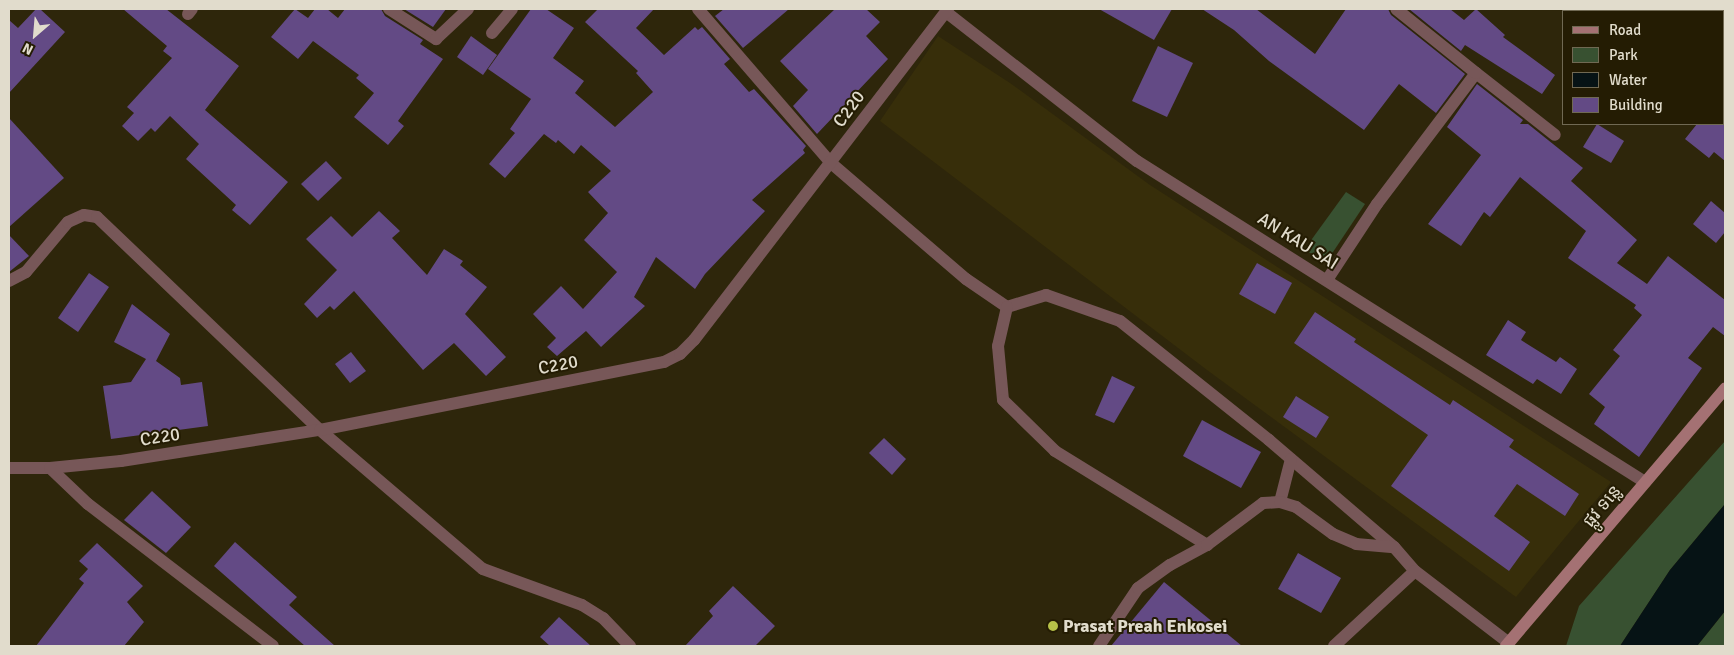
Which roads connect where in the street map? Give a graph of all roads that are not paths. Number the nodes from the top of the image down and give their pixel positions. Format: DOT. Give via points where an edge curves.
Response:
graph roads {
  1 [pos="388,9"];
  2 [pos="468,9"];
  3 [pos="512,9"];
  4 [pos="698,9"];
  5 [pos="1396,9"];
  6 [pos="947,10"];
  7 [pos="492,33"];
  8 [pos="1476,73"];
  9 [pos="1555,135"];
  10 [pos="831,163"];
  11 [pos="1327,280"];
  12 [pos="9,281"];
  13 [pos="1007,307"];
  14 [pos="1725,389"];
  15 [pos="320,430"];
  16 [pos="1290,459"];
  17 [pos="9,468"];
  18 [pos="50,468"];
  19 [pos="1645,482"];
  20 [pos="1280,502"];
  21 [pos="1207,544"];
  22 [pos="1394,547"];
  23 [pos="1415,571"];
  24 [pos="1509,645"];
  25 [pos="273,646"];
  26 [pos="630,646"];
  27 [pos="1099,646"];
  28 [pos="1334,646"];
  1 -- 2 [label="street" via="431,39 436,39"];
  3 -- 7 [label="street"];
  4 -- 10 [label="street"];
  5 -- 8 [label="street"];
  6 -- 10 [label="street, C220" via="918,44"];
  6 -- 11 [label="street, AN KAU SAI" via="1137,160"];
  8 -- 9 [label="street"];
  8 -- 11 [label="street" via="1377,204"];
  10 -- 13 [label="street" via="966,279"];
  10 -- 15 [label="street, C220" via="680,354 664,362"];
  11 -- 19 [label="street, AN KAU SAI"];
  12 -- 15 [label="street" via="26,272 68,222 84,215 97,217"];
  13 -- 16 [label="street" via="1046,296 1120,321"];
  13 -- 21 [label="street" via="998,346 1003,400 1055,451"];
  14 -- 19 [label="street, ផ្លូវ ទន្លេ"];
  15 -- 18 [label="street, C220" via="121,461"];
  15 -- 26 [label="street" via="483,569 582,605 603,618"];
  16 -- 20 [label="street"];
  16 -- 22 [label="street"];
  17 -- 18 [label="street, C220"];
  18 -- 25 [label="street" via="88,504"];
  19 -- 24 [label="street, ផ្លូវ ទន្លេ"];
  20 -- 21 [label="street" via="1263,503"];
  20 -- 22 [label="street" via="1296,507 1334,534 1356,544"];
  21 -- 27 [label="street" via="1138,588"];
  22 -- 23 [label="street"];
  23 -- 24 [label="street"];
  23 -- 28 [label="street"];
}
